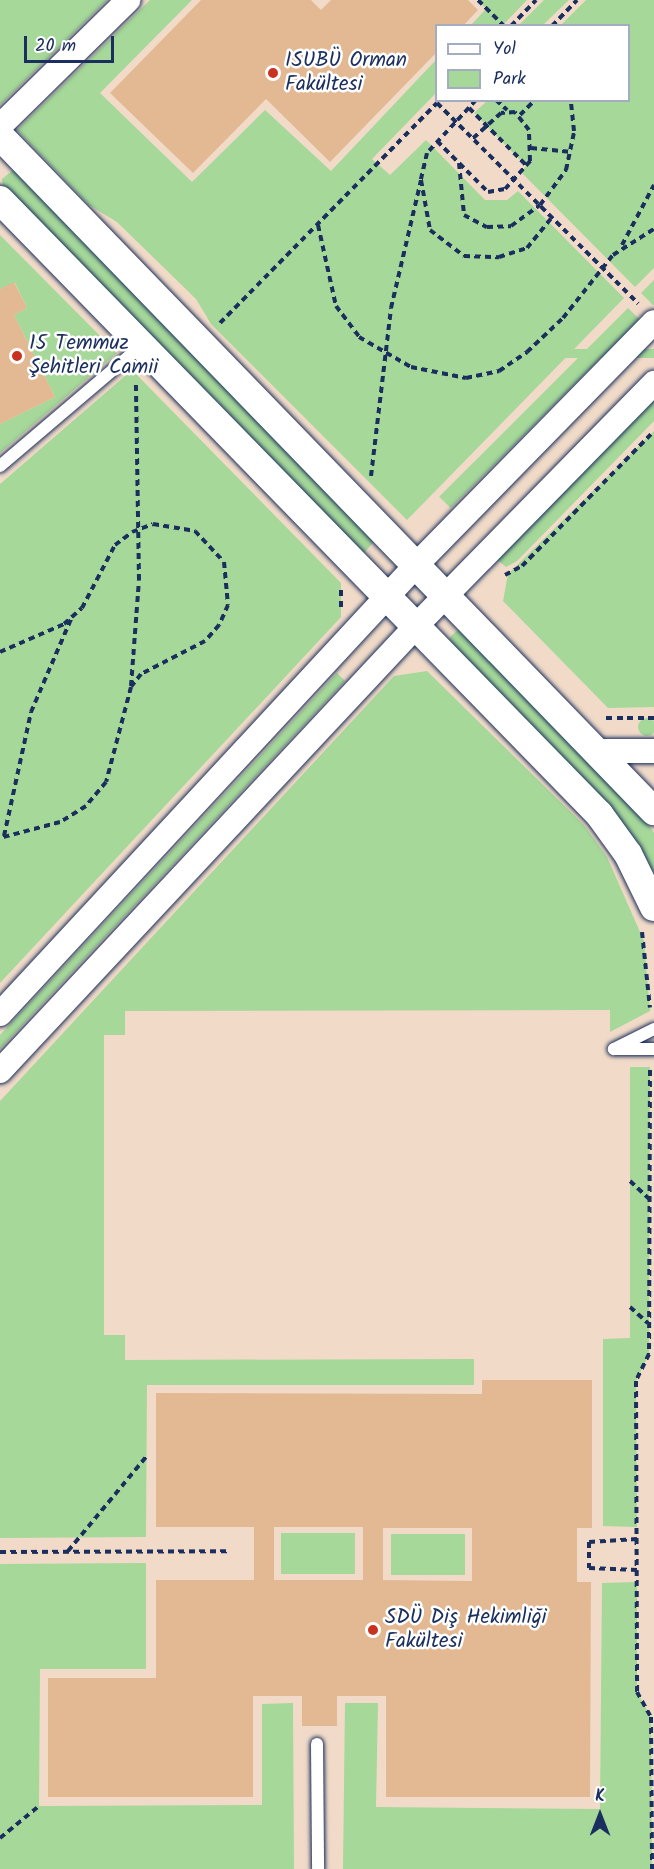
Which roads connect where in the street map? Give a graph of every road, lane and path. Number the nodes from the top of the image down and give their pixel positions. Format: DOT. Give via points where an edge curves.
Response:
graph roads {
  1 [pos="128,0"];
  2 [pos="478,0"];
  3 [pos="536,0"];
  4 [pos="577,0"];
  5 [pos="502,24"];
  6 [pos="513,24"];
  7 [pos="554,24"];
  8 [pos="439,102"];
  9 [pos="474,102"];
  10 [pos="498,102"];
  11 [pos="533,102"];
  12 [pos="571,102"];
  13 [pos="469,108"];
  14 [pos="507,111"];
  15 [pos="520,115"];
  16 [pos="456,121"];
  17 [pos="486,125"];
  18 [pos="0,126"];
  19 [pos="0,136"];
  20 [pos="473,138"];
  21 [pos="436,141"];
  22 [pos="531,148"];
  23 [pos="572,152"];
  24 [pos="459,163"];
  25 [pos="526,166"];
  26 [pos="514,179"];
  27 [pos="421,180"];
  28 [pos="654,185"];
  29 [pos="0,200"];
  30 [pos="540,205"];
  31 [pos="552,218"];
  32 [pos="318,224"];
  33 [pos="654,229"];
  34 [pos="620,248"];
  35 [pos="603,268"];
  36 [pos="629,293"];
  37 [pos="654,322"];
  38 [pos="215,327"];
  39 [pos="142,345"];
  40 [pos="385,354"];
  41 [pos="144,382"];
  42 [pos="654,383"];
  43 [pos="654,431"];
  44 [pos="0,466"];
  45 [pos="370,483"];
  46 [pos="139,530"];
  47 [pos="418,563"];
  48 [pos="500,576"];
  49 [pos="341,583"];
  50 [pos="447,593"];
  51 [pos="387,597"];
  52 [pos="74,615"];
  53 [pos="341,617"];
  54 [pos="417,625"];
  55 [pos="0,652"];
  56 [pos="131,687"];
  57 [pos="599,718"];
  58 [pos="654,718"];
  59 [pos="601,751"];
  60 [pos="654,751"];
  61 [pos="654,811"];
  62 [pos="2,837"];
  63 [pos="647,916"];
  64 [pos="650,1011"];
  65 [pos="0,1014"];
  66 [pos="654,1029"];
  67 [pos="654,1049"];
  68 [pos="650,1067"];
  69 [pos="0,1071"];
  70 [pos="630,1181"];
  71 [pos="650,1199"];
  72 [pos="630,1307"];
  73 [pos="649,1324"];
  74 [pos="147,1456"];
  75 [pos="637,1539"];
  76 [pos="231,1551"];
  77 [pos="0,1552"];
  78 [pos="68,1552"];
  79 [pos="637,1570"];
  80 [pos="318,1744"];
  81 [pos="39,1806"];
  82 [pos="0,1838"];
  83 [pos="318,1869"];
  84 [pos="652,1869"];
  1 -- 18 [label="street"];
  2 -- 5 [label="path"];
  3 -- 6 [label="path"];
  4 -- 7 [label="path"];
  8 -- 16 [label="path"];
  8 -- 32 [label="path"];
  9 -- 13 [label="path"];
  10 -- 14 [label="path"];
  11 -- 15 [label="path"];
  12 -- 23 [label="path"];
  13 -- 16 [label="path"];
  13 -- 17 [label="path"];
  14 -- 15 [label="path"];
  14 -- 17 [label="path"];
  15 -- 22 [label="path"];
  16 -- 20 [label="path"];
  16 -- 21 [label="path"];
  17 -- 20 [label="path"];
  17 -- 25 [label="path"];
  19 -- 47 [label="street"];
  20 -- 26 [label="path"];
  21 -- 24 [label="path"];
  21 -- 27 [label="path" via="427,153"];
  22 -- 23 [label="path"];
  22 -- 25 [label="path"];
  23 -- 30 [label="path" via="560,180"];
  24 -- 26 [label="path" via="488,192 500,192"];
  24 -- 30 [label="path" via="460,208 470,221 504,228"];
  25 -- 26 [label="path"];
  26 -- 30 [label="path"];
  27 -- 31 [label="path" via="430,230 464,256 500,257 526,248"];
  27 -- 40 [label="path"];
  28 -- 34 [label="path"];
  29 -- 39 [label="street"];
  30 -- 31 [label="path"];
  31 -- 35 [label="path"];
  32 -- 38 [label="path"];
  32 -- 40 [label="path" via="336,306 359,337"];
  33 -- 34 [label="path"];
  34 -- 35 [label="path"];
  35 -- 36 [label="path"];
  35 -- 40 [label="path" via="543,338 499,371 448,377"];
  37 -- 47 [label="street"];
  39 -- 44 [label="lane"];
  39 -- 51 [label="street"];
  40 -- 45 [label="path"];
  41 -- 46 [label="path" via="136,374"];
  42 -- 50 [label="street"];
  43 -- 48 [label="path" via="522,566"];
  46 -- 52 [label="path" via="116,545"];
  46 -- 56 [label="path"];
  46 -- 56 [label="path" via="174,524 195,531 224,562 230,583 228,605 205,641 158,662"];
  47 -- 50 [label="street"];
  47 -- 51 [label="street"];
  49 -- 53 [label="path"];
  50 -- 54 [label="street"];
  50 -- 59 [label="street"];
  51 -- 54 [label="street"];
  51 -- 65 [label="street"];
  52 -- 55 [label="path" via="43,636"];
  52 -- 62 [label="path" via="31,712"];
  54 -- 63 [label="street" via="610,827"];
  54 -- 69 [label="street"];
  56 -- 62 [label="path" via="106,782 86,806 60,822"];
  57 -- 58 [label="path"];
  59 -- 60 [label="street"];
  59 -- 61 [label="street"];
  63 -- 64 [label="path"];
  66 -- 67 [label="lane" via="614,1049"];
  68 -- 71 [label="path"];
  70 -- 71 [label="path"];
  71 -- 73 [label="path"];
  72 -- 73 [label="path"];
  73 -- 75 [label="path" via="649,1354 636,1381"];
  74 -- 78 [label="path"];
  75 -- 79 [label="path"];
  75 -- 79 [label="path" via="589,1542 590,1568"];
  76 -- 78 [label="path"];
  77 -- 78 [label="path"];
  79 -- 84 [label="path" via="637,1692 651,1717"];
  80 -- 83 [label="lane"];
  81 -- 82 [label="path"];
}
